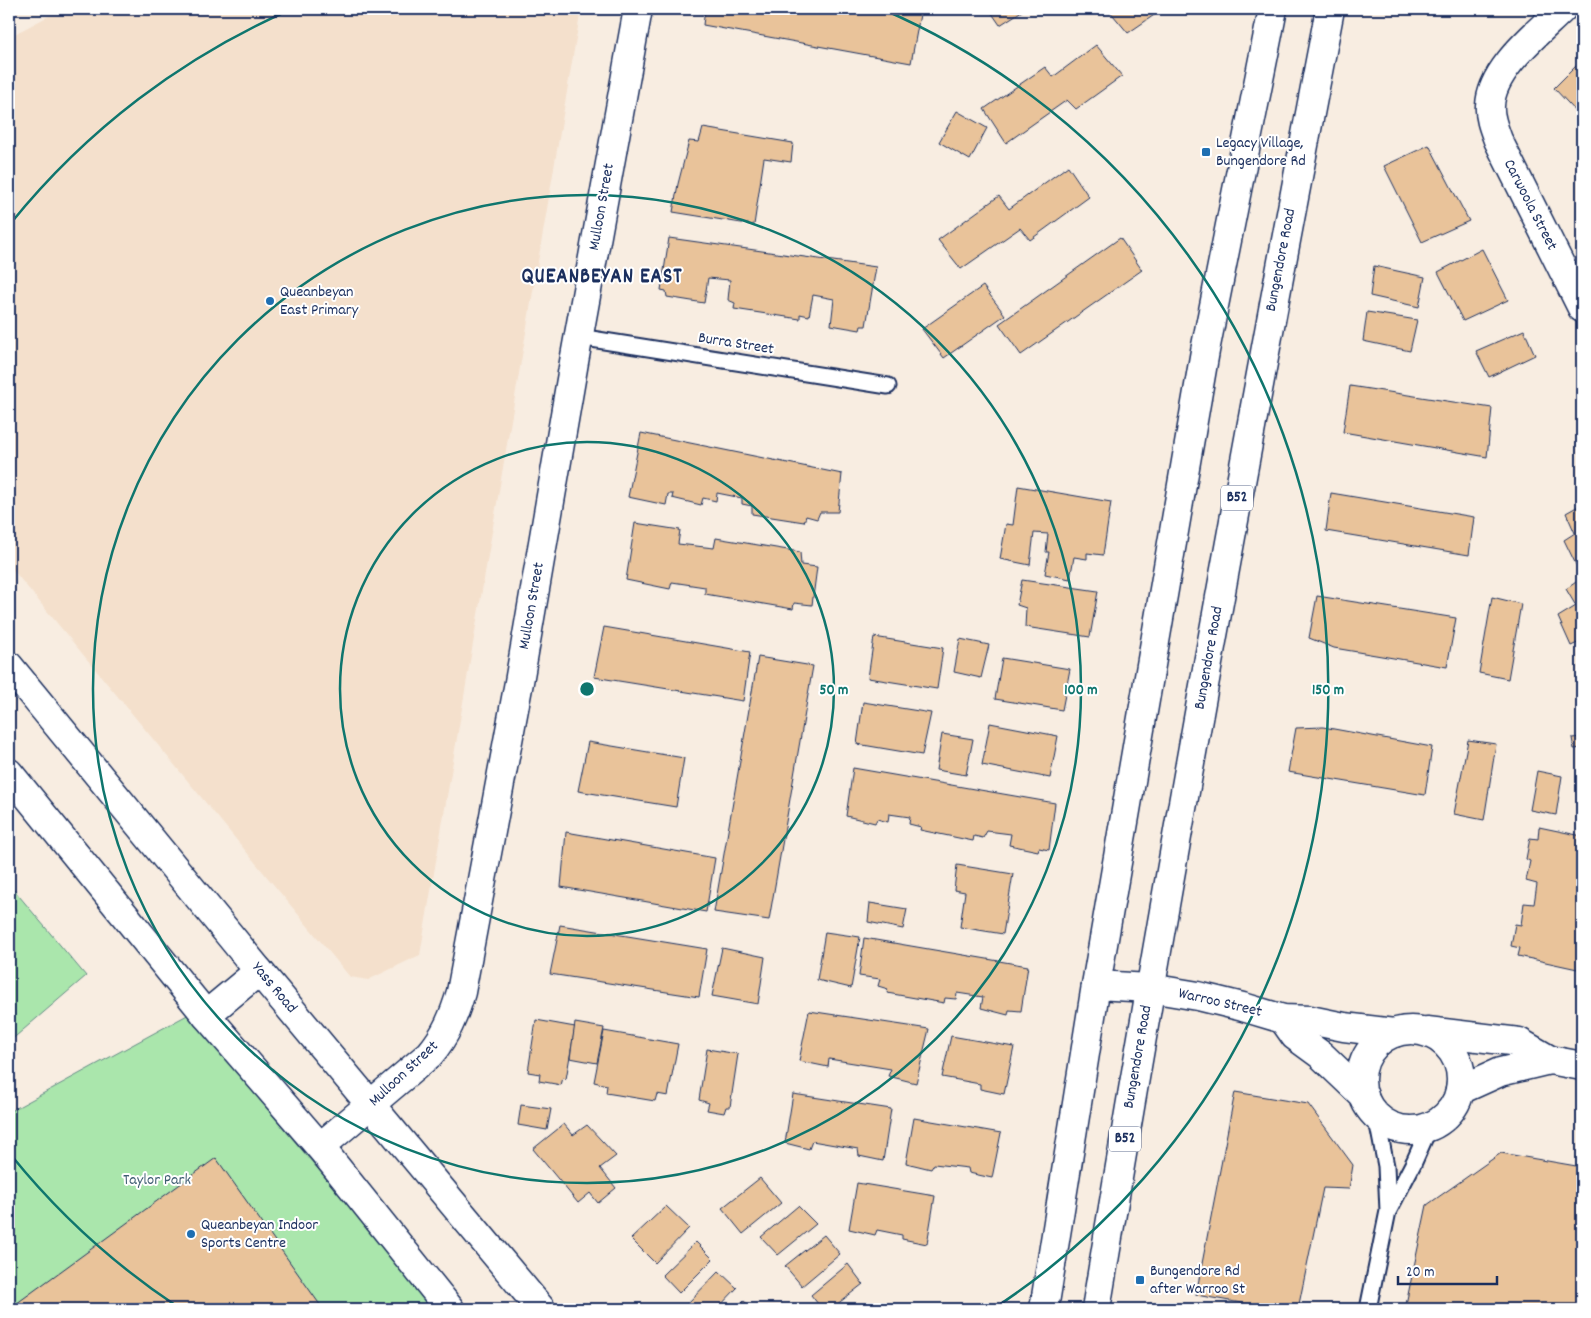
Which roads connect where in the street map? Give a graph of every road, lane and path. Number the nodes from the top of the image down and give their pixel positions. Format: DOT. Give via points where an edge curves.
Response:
graph roads {
  1 [pos="638,9"];
  2 [pos="1273,9"];
  3 [pos="1330,9"];
  4 [pos="1562,9"];
  5 [pos="1582,308"];
  6 [pos="579,337"];
  7 [pos="888,386"];
  8 [pos="9,666"];
  9 [pos="9,773"];
  10 [pos="260,972"];
  11 [pos="1096,984"];
  12 [pos="1150,988"];
  13 [pos="206,1015"];
  14 [pos="1283,1019"];
  15 [pos="1423,1031"];
  16 [pos="1394,1033"];
  17 [pos="1550,1060"];
  18 [pos="1582,1066"];
  19 [pos="1460,1090"];
  20 [pos="371,1105"];
  21 [pos="1370,1105"];
  22 [pos="1430,1126"];
  23 [pos="320,1148"];
  24 [pos="1388,1211"];
  25 [pos="450,1309"];
  26 [pos="541,1309"];
  27 [pos="1044,1309"];
  28 [pos="1096,1309"];
  29 [pos="1368,1309"];
  1 -- 6 [label="main road, Mulloon Street"];
  2 -- 11 [label="main road" via="1205,352"];
  3 -- 12 [label="main road, Bungendore Road / B52" via="1262,362"];
  4 -- 5 [label="main road, Carwoola Street" via="1506,66 1491,98 1490,113 1498,140"];
  6 -- 7 [label="lane, Burra Street"];
  6 -- 20 [label="main road, Mulloon Street" via="461,992 450,1024 438,1044"];
  8 -- 10 [label="main road, Yass Road"];
  9 -- 13 [label="main road"];
  10 -- 13 [label="main road"];
  10 -- 20 [label="main road, Yass Road"];
  11 -- 12 [label="main road, Warroo Street"];
  11 -- 27 [label="main road"];
  12 -- 14 [label="main road, Warroo Street" via="1198,996"];
  12 -- 28 [label="main road, Bungendore Road / B52"];
  13 -- 23 [label="main road"];
  14 -- 16 [label="main road, Warroo Street"];
  14 -- 21 [label="main road, Warroo Street" via="1295,1036 1321,1055"];
  15 -- 16 [label="main road"];
  15 -- 17 [label="main road" via="1519,1042"];
  15 -- 19 [label="main road" via="1437,1037 1456,1058 1461,1074"];
  16 -- 21 [label="main road" via="1370,1051 1364,1065 1361,1080"];
  17 -- 18 [label="main road"];
  17 -- 19 [label="main road" via="1500,1072"];
  19 -- 22 [label="main road" via="1454,1105"];
  20 -- 23 [label="main road, Mulloon Street"];
  20 -- 26 [label="main road, Yass Road"];
  21 -- 22 [label="main road" via="1383,1121 1403,1130"];
  21 -- 24 [label="lane" via="1386,1166"];
  22 -- 24 [label="lane"];
  23 -- 25 [label="main road"];
  24 -- 29 [label="lane"];
}
